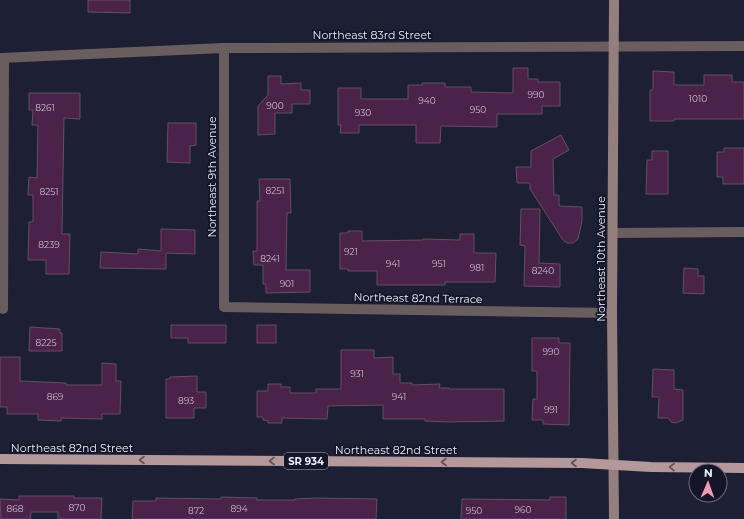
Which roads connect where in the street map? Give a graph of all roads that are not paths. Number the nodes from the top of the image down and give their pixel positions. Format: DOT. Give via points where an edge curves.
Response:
graph roads {
  1 [pos="614,0"];
  2 [pos="613,46"];
  3 [pos="744,46"];
  4 [pos="224,48"];
  5 [pos="2,58"];
  6 [pos="744,232"];
  7 [pos="613,233"];
  8 [pos="224,307"];
  9 [pos="3,309"];
  10 [pos="612,313"];
  11 [pos="0,459"];
  12 [pos="613,464"];
  13 [pos="742,467"];
  14 [pos="614,519"];
  1 -- 2 [label="street, Northeast 10th Avenue"];
  2 -- 3 [label="street, Northeast 83rd Street"];
  2 -- 4 [label="street, Northeast 83rd Street"];
  2 -- 7 [label="street, Northeast 10th Avenue"];
  4 -- 5 [label="street, Northeast 83rd Street"];
  4 -- 8 [label="street, Northeast 9th Avenue"];
  5 -- 9 [label="street"];
  6 -- 7 [label="street"];
  7 -- 10 [label="street, Northeast 10th Avenue"];
  8 -- 10 [label="street, Northeast 82nd Terrace"];
  10 -- 12 [label="street, Northeast 10th Avenue"];
  12 -- 11 [label="main road, Northeast 82nd Street / SR 934, one-way"];
  13 -- 12 [label="main road, Northeast 82nd Street / SR 934, one-way" via="651,467"];
  12 -- 14 [label="street, Northeast 10th Avenue"];
}
